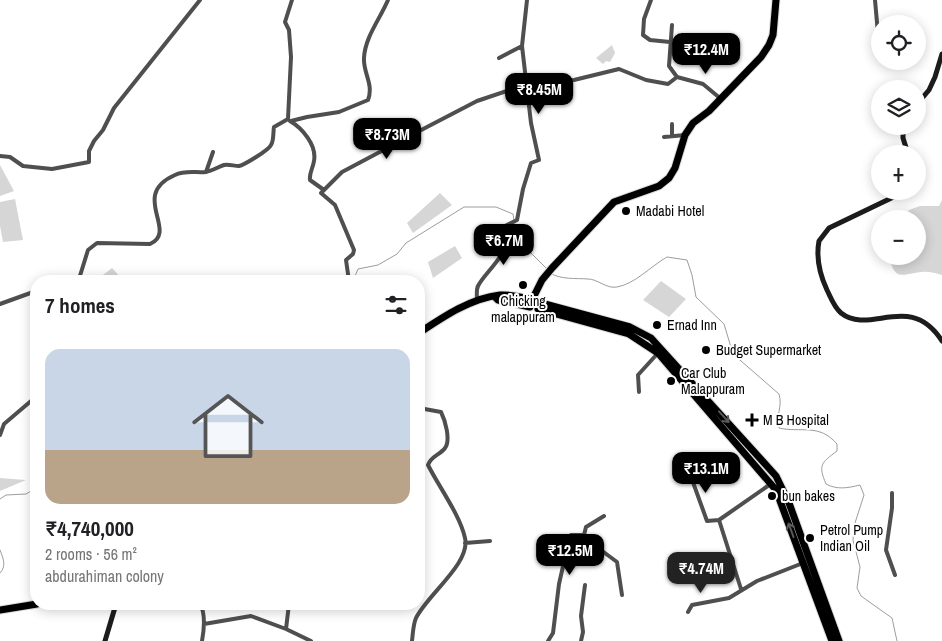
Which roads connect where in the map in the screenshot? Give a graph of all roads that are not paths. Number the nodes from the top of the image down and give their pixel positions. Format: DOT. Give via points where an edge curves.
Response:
graph roads {
  1 [pos="200,0"];
  2 [pos="292,0"];
  3 [pos="388,0"];
  4 [pos="527,0"];
  5 [pos="651,0"];
  6 [pos="776,0"];
  7 [pos="875,0"];
  8 [pos="876,15"];
  9 [pos="672,25"];
  10 [pos="670,42"];
  11 [pos="522,46"];
  12 [pos="942,54"];
  13 [pos="498,58"];
  14 [pos="678,77"];
  15 [pos="527,84"];
  16 [pos="926,92"];
  17 [pos="721,99"];
  18 [pos="290,120"];
  19 [pos="672,124"];
  20 [pos="685,135"];
  21 [pos="672,136"];
  22 [pos="664,137"];
  23 [pos="213,152"];
  24 [pos="0,156"];
  25 [pos="206,172"];
  26 [pos="324,190"];
  27 [pos="887,200"];
  28 [pos="81,275"];
  29 [pos="348,275"];
  30 [pos="30,293"];
  31 [pos="477,301"];
  32 [pos="536,303"];
  33 [pos="0,304"];
  34 [pos="425,329"];
  35 [pos="942,341"];
  36 [pos="658,353"];
  37 [pos="639,392"];
  38 [pos="30,402"];
  39 [pos="425,409"];
  40 [pos="0,435"];
  41 [pos="751,453"];
  42 [pos="690,474"];
  43 [pos="772,484"];
  44 [pos="892,493"];
  45 [pos="604,516"];
  46 [pos="719,520"];
  47 [pos="584,535"];
  48 [pos="490,541"];
  49 [pos="465,543"];
  50 [pos="803,562"];
  51 [pos="895,575"];
  52 [pos="585,585"];
  53 [pos="742,589"];
  54 [pos="622,595"];
  55 [pos="30,605"];
  56 [pos="425,606"];
  57 [pos="0,610"];
  58 [pos="114,610"];
  59 [pos="203,610"];
  60 [pos="288,610"];
  61 [pos="422,610"];
  62 [pos="688,612"];
  63 [pos="204,624"];
  64 [pos="286,629"];
  65 [pos="105,641"];
  66 [pos="202,641"];
  67 [pos="311,641"];
  68 [pos="412,641"];
  69 [pos="548,641"];
  70 [pos="582,641"];
  71 [pos="832,641"];
  72 [pos="839,641"];
  1 -- 24 [label="street" via="114,108 89,151 89,162 52,169 29,167 10,157"];
  2 -- 18 [label="street" via="285,22 289,30"];
  3 -- 18 [label="street" via="366,48 364,68 370,83 368,100 339,112"];
  4 -- 11 [label="street"];
  5 -- 10 [label="street" via="644,19 643,35 650,40"];
  6 -- 17 [label="highway" via="774,35 769,45"];
  7 -- 8 [label="street"];
  9 -- 10 [label="street"];
  10 -- 14 [label="street" via="669,66"];
  11 -- 13 [label="street"];
  11 -- 15 [label="street"];
  12 -- 16 [label="street"];
  14 -- 15 [label="street" via="668,84 646,80 619,69 574,80"];
  14 -- 17 [label="street" via="703,84"];
  15 -- 26 [label="street" via="477,101 342,172"];
  15 -- 31 [label="street" via="530,123 539,160 531,163 517,220 501,228 506,247 477,287"];
  17 -- 20 [label="highway" via="693,123"];
  18 -- 25 [label="street" via="274,127 272,144 267,151 243,165 227,164"];
  18 -- 26 [label="street" via="305,135 314,152 310,180"];
  19 -- 21 [label="street"];
  20 -- 21 [label="street"];
  20 -- 32 [label="highway" via="669,178 659,186 614,202 542,280"];
  21 -- 22 [label="street"];
  23 -- 25 [label="street"];
  25 -- 28 [label="street" via="176,174 159,186 154,205 160,226 160,236 156,241 150,244 98,243 88,250"];
  26 -- 29 [label="street" via="321,193 335,205 354,250 346,260"];
  27 -- 35 [label="street" via="829,228 819,240 818,262 825,286 834,306 842,314 860,320 892,316 918,319 935,330"];
  30 -- 33 [label="street"];
  31 -- 32 [label="highway" via="495,297 498,300"];
  31 -- 34 [label="highway" via="456,309"];
  32 -- 36 [label="highway" via="629,334"];
  32 -- 41 [label="highway, one-way" via="630,327 651,338"];
  36 -- 37 [label="street" via="638,375"];
  36 -- 41 [label="highway"];
  38 -- 40 [label="street" via="4,424"];
  39 -- 49 [label="street" via="442,412 444,418 445,448 428,465 462,528"];
  41 -- 43 [label="highway"];
  41 -- 72 [label="highway" via="776,476 782,487"];
  42 -- 46 [label="street" via="705,520"];
  43 -- 46 [label="street"];
  50 -- 43 [label="highway, one-way"];
  44 -- 51 [label="street" via="886,550"];
  45 -- 47 [label="street" via="586,526"];
  46 -- 53 [label="street"];
  47 -- 54 [label="street" via="617,562"];
  47 -- 69 [label="street" via="571,536 569,540 553,633"];
  48 -- 49 [label="street"];
  49 -- 56 [label="street" via="463,557"];
  50 -- 53 [label="street"];
  50 -- 71 [label="highway"];
  52 -- 70 [label="street"];
  53 -- 62 [label="street" via="715,602 692,605"];
  55 -- 57 [label="highway"];
  58 -- 65 [label="street"];
  59 -- 63 [label="street"];
  60 -- 64 [label="street"];
  61 -- 68 [label="street" via="417,617"];
  63 -- 64 [label="street" via="251,616"];
  63 -- 66 [label="street"];
  64 -- 67 [label="street"];
}
